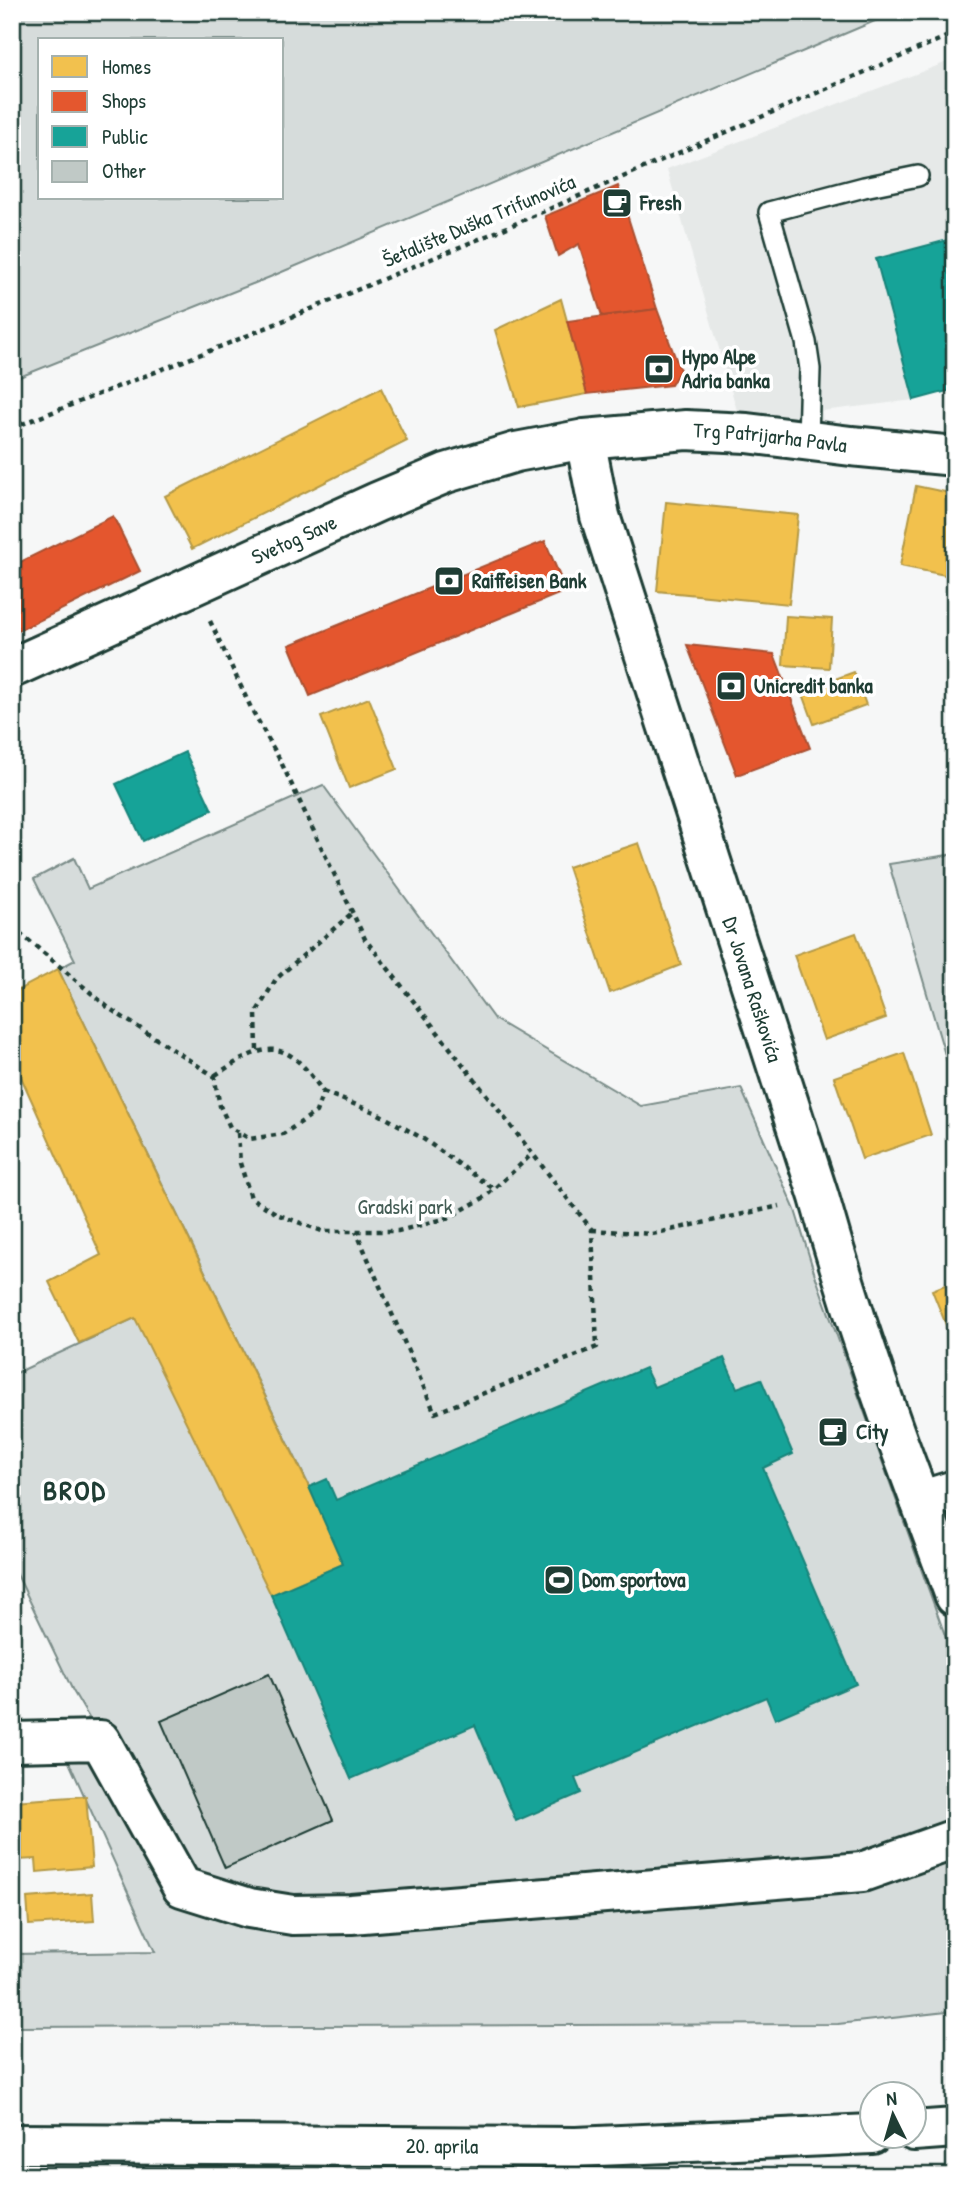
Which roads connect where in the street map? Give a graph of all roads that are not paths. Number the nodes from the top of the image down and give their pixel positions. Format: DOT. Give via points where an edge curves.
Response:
graph roads {
  1 [pos="918,176"];
  2 [pos="585,439"];
  3 [pos="808,439"];
  4 [pos="955,456"];
  5 [pos="12,668"];
  6 [pos="938,1495"];
  7 [pos="955,1597"];
  8 [pos="12,1742"];
  9 [pos="955,1839"];
  10 [pos="955,2128"];
  11 [pos="928,2130"];
  12 [pos="858,2135"];
  13 [pos="12,2144"];
  1 -- 3 [label="lane" via="768,212 806,342"];
  2 -- 3 [label="street, Trg Patrijarha Pavla" via="686,430"];
  2 -- 5 [label="street, Svetog Save" via="516,452 446,473"];
  2 -- 6 [label="street, Dr Jovana Raškovića" via="600,516 845,1289"];
  3 -- 4 [label="street, Trg Patrijarha Pavla"];
  6 -- 7 [label="street, Dr Jovana Raškovića"];
  8 -- 9 [label="street" via="100,1740 182,1887 249,1908 293,1915 419,1909 862,1872"];
  10 -- 11 [label="street"];
  12 -- 13 [label="street, 20. aprila" via="576,2147"];
}
